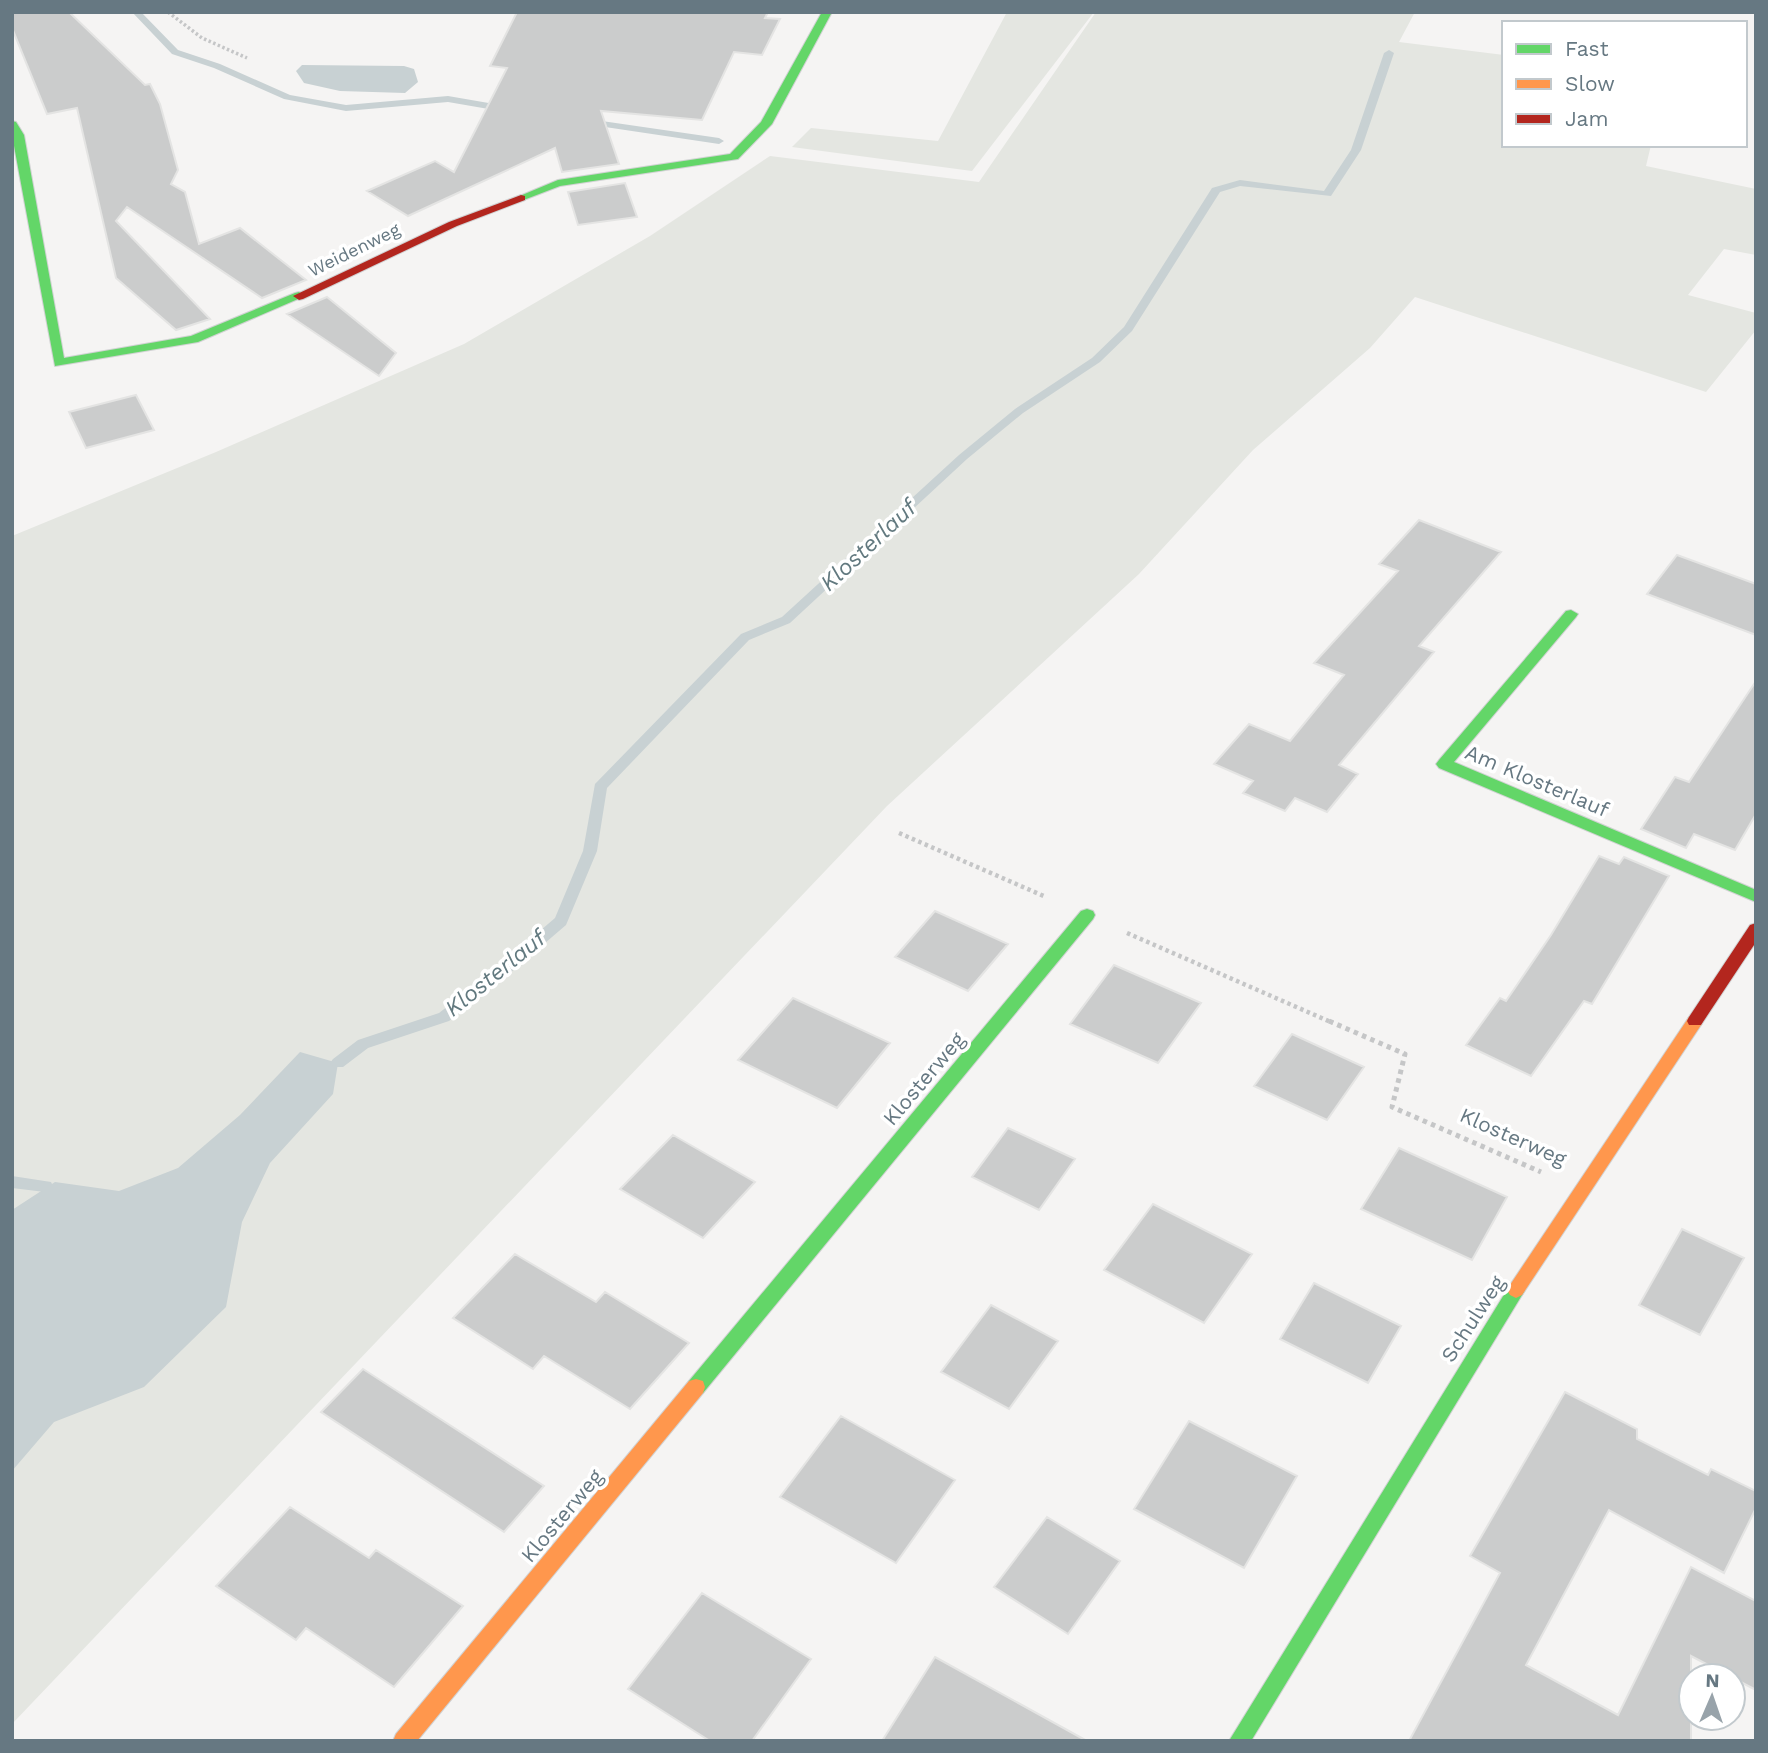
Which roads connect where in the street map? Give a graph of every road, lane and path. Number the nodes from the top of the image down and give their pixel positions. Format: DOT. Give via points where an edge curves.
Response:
graph roads {
  1 [pos="168,12"];
  2 [pos="827,12"];
  3 [pos="247,58"];
  4 [pos="12,124"];
  5 [pos="1571,614"];
  6 [pos="899,833"];
  7 [pos="1756,896"];
  8 [pos="1087,915"];
  9 [pos="1756,929"];
  10 [pos="1583,1191"];
  11 [pos="403,1741"];
  12 [pos="1239,1741"];
  1 -- 3 [label="path" via="202,37"];
  2 -- 4 [label="street, Weidenweg" via="766,124 734,157 558,183 453,224 314,290 194,339 60,363 18,135"];
  5 -- 7 [label="street, Am Klosterlauf" via="1444,764"];
  6 -- 8 [label="path"];
  8 -- 10 [label="path, Klosterweg" via="1405,1054 1392,1107"];
  8 -- 11 [label="street, Klosterweg"];
  9 -- 10 [label="street, Schulweg"];
  10 -- 12 [label="street, Schulweg" via="1488,1332"];
}
